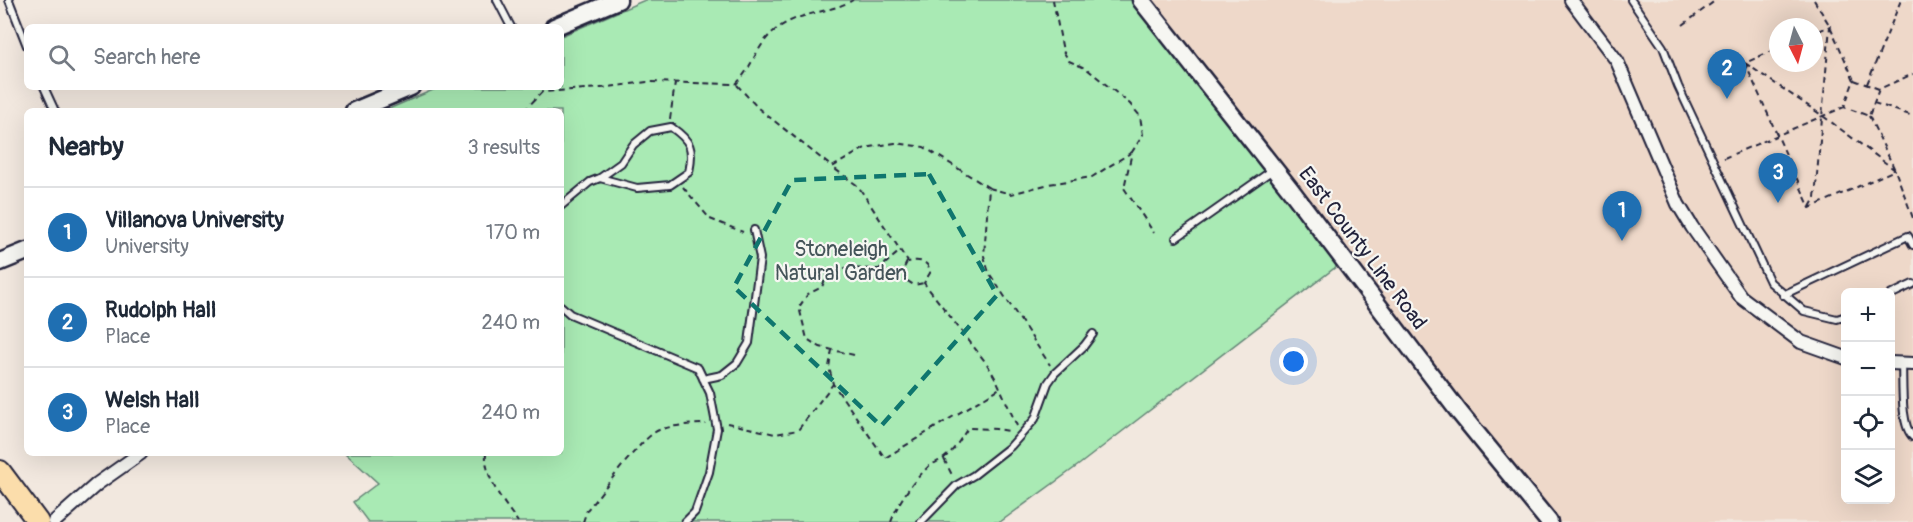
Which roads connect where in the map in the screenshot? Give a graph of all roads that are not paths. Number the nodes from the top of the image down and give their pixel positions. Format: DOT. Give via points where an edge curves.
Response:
graph roads {
  1 [pos="9,0"];
  2 [pos="497,0"];
  3 [pos="618,0"];
  4 [pos="1142,0"];
  5 [pos="1571,0"];
  6 [pos="1631,0"];
  7 [pos="509,24"];
  8 [pos="561,24"];
  9 [pos="24,38"];
  10 [pos="45,90"];
  11 [pos="404,90"];
  12 [pos="54,108"];
  13 [pos="361,108"];
  14 [pos="1274,169"];
  15 [pos="600,178"];
  16 [pos="564,204"];
  17 [pos="751,232"];
  18 [pos="1911,235"];
  19 [pos="1176,238"];
  20 [pos="1913,245"];
  21 [pos="24,252"];
  22 [pos="0,262"];
  23 [pos="1913,284"];
  24 [pos="1895,293"];
  25 [pos="1783,295"];
  26 [pos="564,309"];
  27 [pos="1841,318"];
  28 [pos="1093,334"];
  29 [pos="1841,357"];
  30 [pos="1902,364"];
  31 [pos="703,379"];
  32 [pos="1913,437"];
  33 [pos="137,456"];
  34 [pos="0,471"];
  35 [pos="38,522"];
  36 [pos="54,522"];
  37 [pos="685,522"];
  38 [pos="921,522"];
  39 [pos="1549,522"];
  1 -- 9 [label="lane"];
  2 -- 7 [label="lane"];
  3 -- 8 [label="street"];
  4 -- 14 [label="street, East County Line Road"];
  5 -- 29 [label="street" via="1617,61 1678,204 1741,297 1801,342"];
  6 -- 25 [label="lane" via="1663,47 1770,282"];
  10 -- 12 [label="lane"];
  11 -- 13 [label="street"];
  14 -- 19 [label="lane"];
  14 -- 39 [label="street, East County Line Road" via="1459,412"];
  15 -- 15 [label="lane" via="621,163 633,145 650,131 671,127 687,138 693,155 689,172 670,185 637,188"];
  15 -- 16 [label="lane"];
  17 -- 31 [label="lane" via="760,258 749,343 737,363 722,375"];
  18 -- 20 [label="lane"];
  18 -- 25 [label="lane"];
  21 -- 22 [label="street"];
  23 -- 24 [label="lane"];
  25 -- 27 [label="lane" via="1804,311"];
  26 -- 31 [label="lane" via="698,368"];
  28 -- 38 [label="lane" via="1048,382 1035,419 1011,446 957,484"];
  30 -- 32 [label="lane" via="1904,416"];
  31 -- 37 [label="lane" via="717,429 695,512"];
  33 -- 36 [label="street"];
  34 -- 35 [label="main road"];
}
